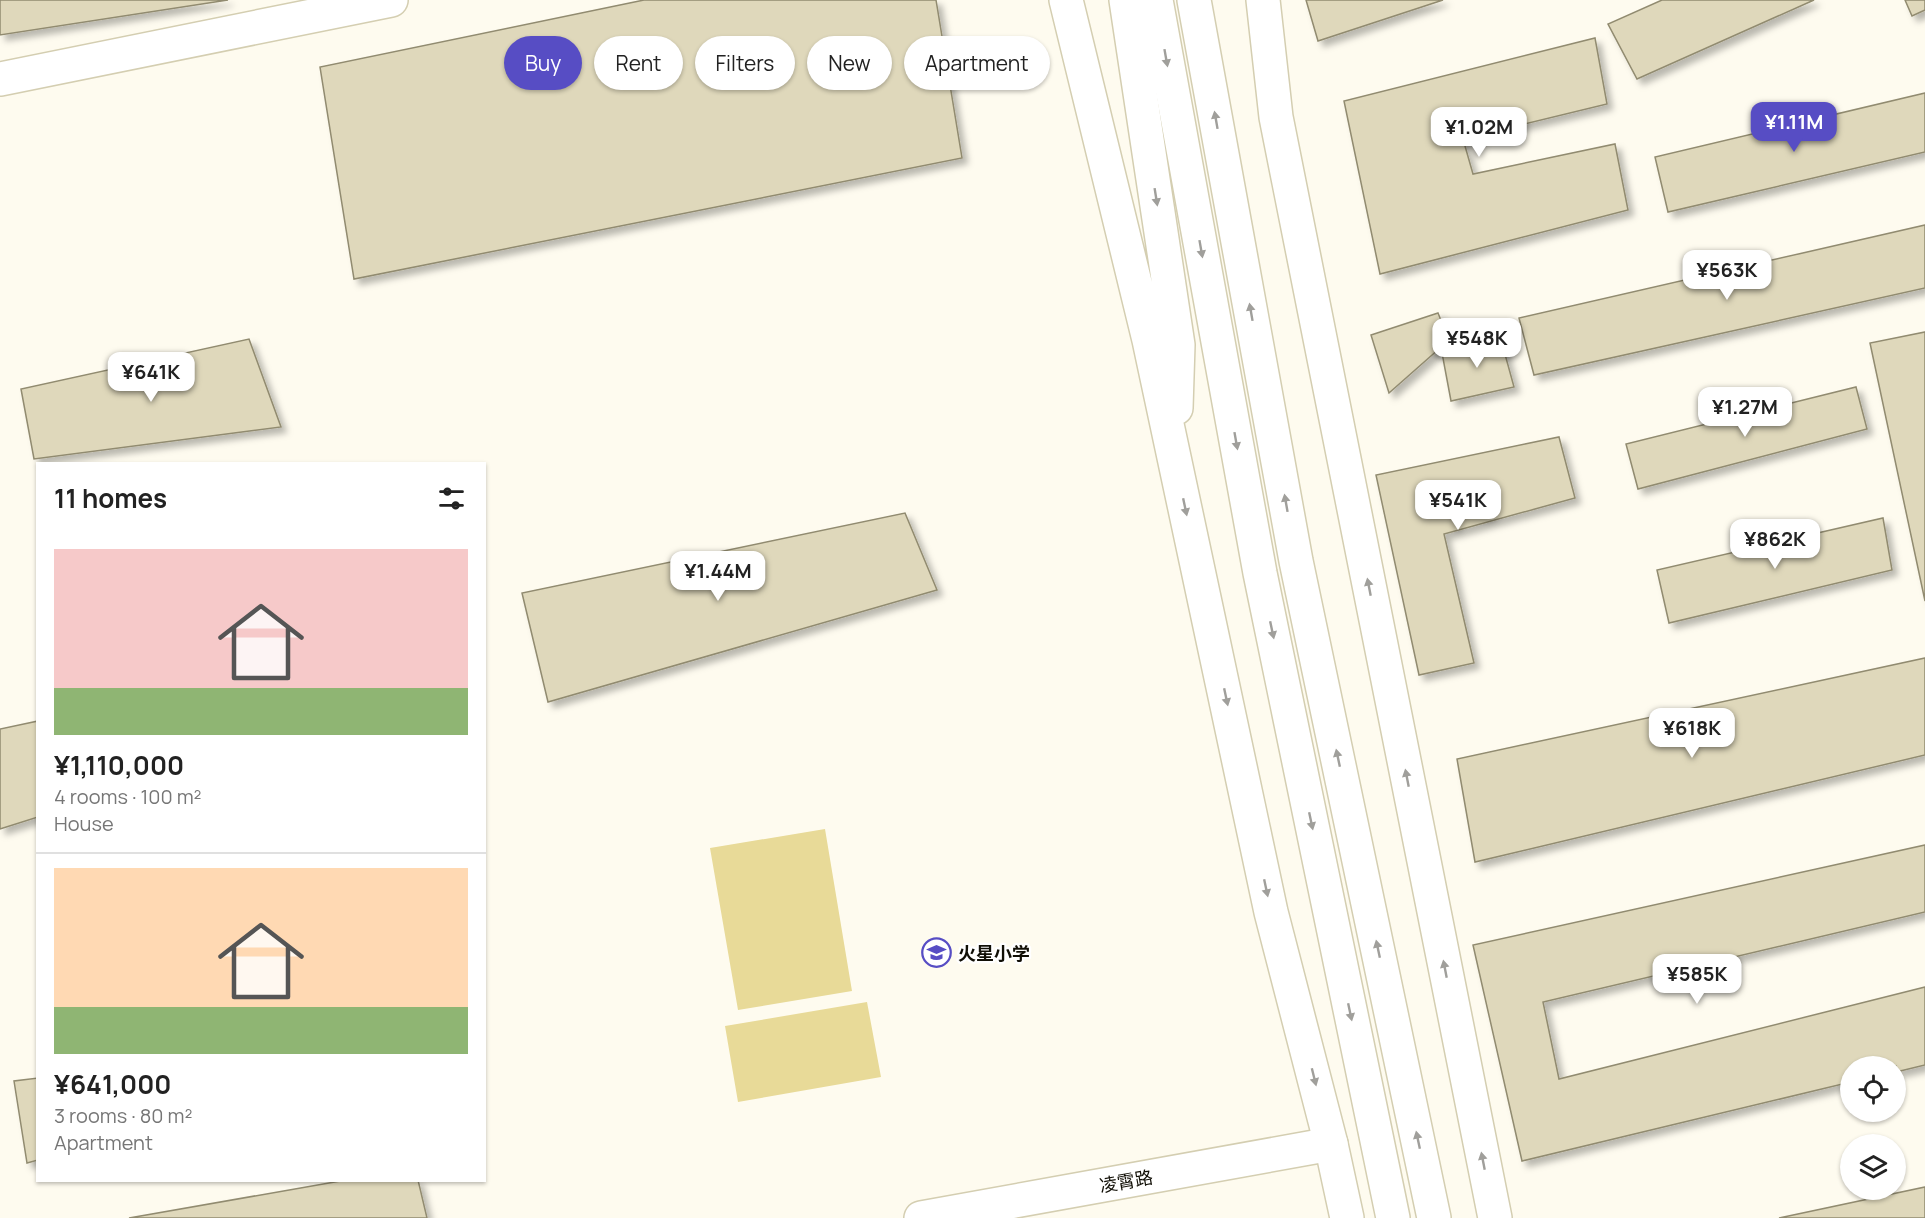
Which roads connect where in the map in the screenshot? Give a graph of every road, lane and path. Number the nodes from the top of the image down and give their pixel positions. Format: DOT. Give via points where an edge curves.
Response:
graph roads {
  1 [pos="391,0"];
  2 [pos="1066,0"];
  3 [pos="1088,0"];
  4 [pos="1126,0"];
  5 [pos="1156,0"];
  6 [pos="1194,0"];
  7 [pos="1263,0"];
  8 [pos="0,80"];
  9 [pos="1149,339"];
  10 [pos="1175,458"];
  11 [pos="1331,1144"];
  12 [pos="921,1218"];
  13 [pos="1347,1218"];
  14 [pos="1393,1218"];
  15 [pos="1434,1218"];
  16 [pos="1495,1218"];
  1 -- 8 [label="main road"];
  2 -- 9 [label="main road"];
  3 -- 9 [label="main road"];
  4 -- 10 [label="main road, one-way" via="1179,345"];
  5 -- 14 [label="main road, one-way" via="1260,573"];
  15 -- 6 [label="main road, one-way" via="1296,561"];
  16 -- 7 [label="main road, one-way" via="1276,117"];
  9 -- 10 [label="main road"];
  10 -- 11 [label="main road, one-way" via="1271,912"];
  11 -- 12 [label="main road, 凌霄路"];
  11 -- 13 [label="main road"];
}
